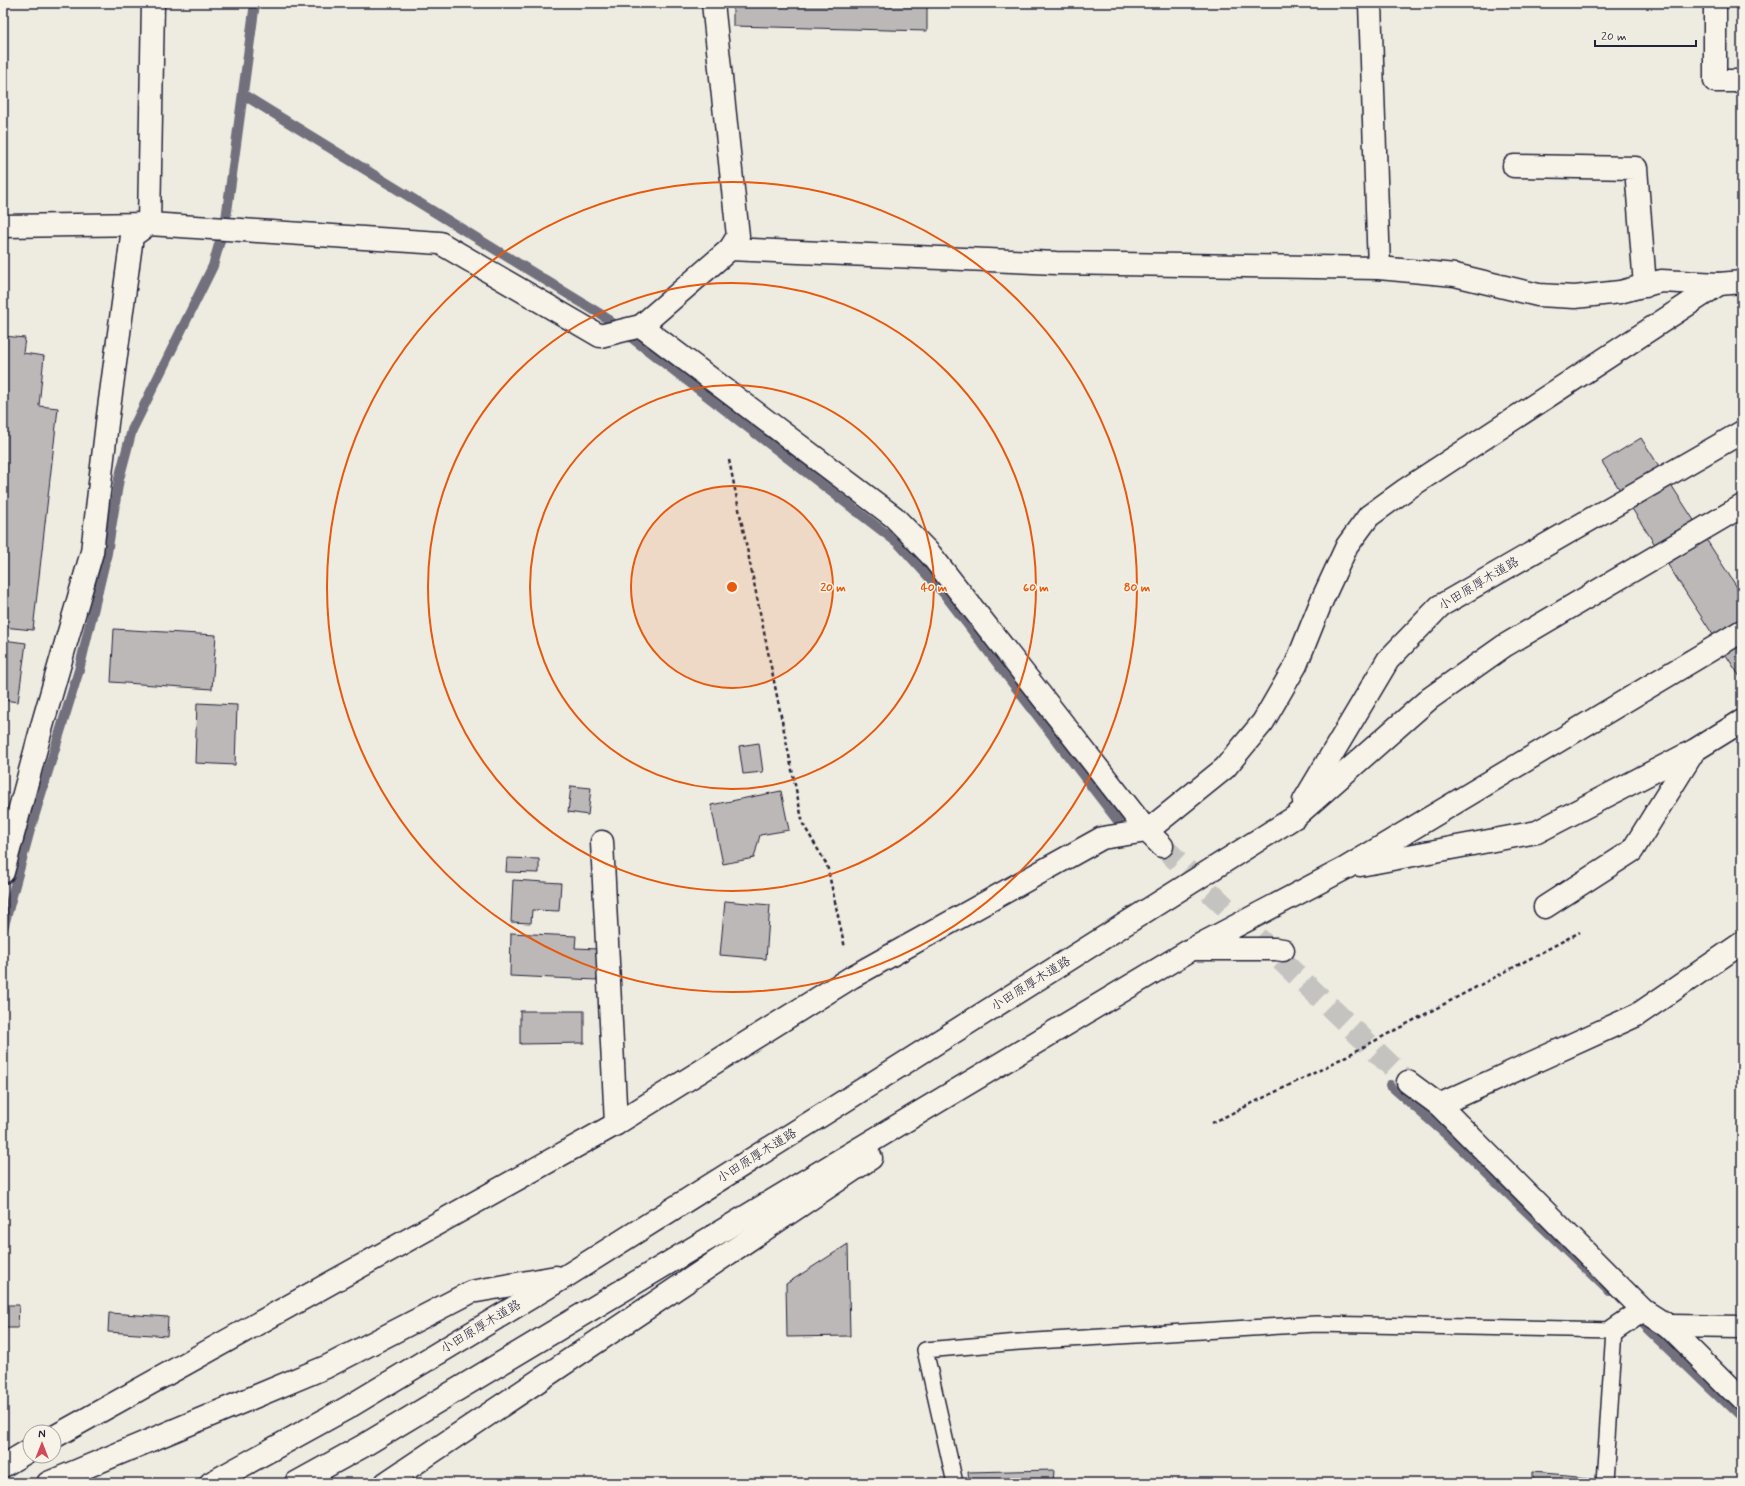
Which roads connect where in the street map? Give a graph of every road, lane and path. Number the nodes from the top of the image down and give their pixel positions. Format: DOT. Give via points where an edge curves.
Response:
graph roads {
  1 [pos="153,3"];
  2 [pos="713,3"];
  3 [pos="1370,3"];
  4 [pos="1715,3"];
  5 [pos="1742,81"];
  6 [pos="1514,166"];
  7 [pos="148,224"];
  8 [pos="3,226"];
  9 [pos="730,248"];
  10 [pos="1379,268"];
  11 [pos="1742,282"];
  12 [pos="1719,284"];
  13 [pos="1645,286"];
  14 [pos="641,326"];
  15 [pos="1742,432"];
  16 [pos="729,460"];
  17 [pos="1742,506"];
  18 [pos="1742,631"];
  19 [pos="1742,721"];
  20 [pos="1695,750"];
  21 [pos="1294,817"];
  22 [pos="1147,831"];
  23 [pos="602,842"];
  24 [pos="1162,846"];
  25 [pos="1346,868"];
  26 [pos="3,872"];
  27 [pos="1544,907"];
  28 [pos="1580,932"];
  29 [pos="1742,943"];
  30 [pos="1192,949"];
  31 [pos="1284,950"];
  32 [pos="852,977"];
  33 [pos="1090,1012"];
  34 [pos="1408,1082"];
  35 [pos="1439,1106"];
  36 [pos="1212,1123"];
  37 [pos="616,1124"];
  38 [pos="568,1275"];
  39 [pos="1643,1310"];
  40 [pos="1668,1326"];
  41 [pos="1742,1327"];
  42 [pos="1614,1330"];
  43 [pos="1742,1400"];
  44 [pos="62,1433"];
  45 [pos="22,1455"];
  46 [pos="3,1466"];
  47 [pos="48,1483"];
  48 [pos="211,1483"];
  49 [pos="296,1483"];
  50 [pos="386,1483"];
  51 [pos="955,1483"];
  52 [pos="1604,1483"];
  1 -- 7 [label="main road"];
  2 -- 9 [label="main road" via="738,236"];
  3 -- 10 [label="main road"];
  4 -- 5 [label="main road" via="1715,81"];
  6 -- 13 [label="main road" via="1636,168"];
  7 -- 8 [label="main road"];
  7 -- 14 [label="main road" via="440,243 600,336"];
  7 -- 26 [label="main road" via="132,236 92,552"];
  9 -- 10 [label="main road" via="1056,263"];
  9 -- 14 [label="main road"];
  10 -- 13 [label="main road" via="1455,276 1538,295 1575,297 1620,292"];
  11 -- 12 [label="main road"];
  12 -- 13 [label="main road" via="1662,281"];
  12 -- 22 [label="main road" via="1369,516 1347,546 1296,665 1263,722 1226,768"];
  14 -- 22 [label="main road" via="894,517 931,555"];
  15 -- 21 [label="main road, 小田原厚木道路" via="1440,606 1388,660"];
  16 -- 32 [label="path" via="803,824 827,865"];
  17 -- 21 [label="main road, 小田原厚木道路" via="1504,646 1429,700"];
  18 -- 25 [label="main road"];
  19 -- 20 [label="main road"];
  20 -- 25 [label="main road" via="1537,832"];
  20 -- 27 [label="main road" via="1632,850"];
  21 -- 38 [label="main road, 小田原厚木道路"];
  22 -- 24 [label="main road"];
  22 -- 32 [label="main road" via="1102,838"];
  23 -- 37 [label="main road"];
  25 -- 30 [label="main road"];
  28 -- 36 [label="path" via="1318,1071"];
  29 -- 35 [label="main road" via="1637,1015"];
  30 -- 31 [label="main road"];
  30 -- 33 [label="main road"];
  32 -- 37 [label="main road"];
  33 -- 49 [label="main road" via="370,1442"];
  33 -- 50 [label="main road"];
  34 -- 35 [label="main road"];
  35 -- 39 [label="main road"];
  37 -- 44 [label="main road"];
  38 -- 47 [label="main road" via="471,1292 326,1367"];
  38 -- 48 [label="main road, 小田原厚木道路" via="347,1408"];
  39 -- 40 [label="main road"];
  39 -- 42 [label="main road"];
  40 -- 41 [label="main road"];
  40 -- 43 [label="main road"];
  42 -- 51 [label="lane" via="1316,1324 925,1350"];
  42 -- 52 [label="lane"];
  45 -- 46 [label="main road"];
}
